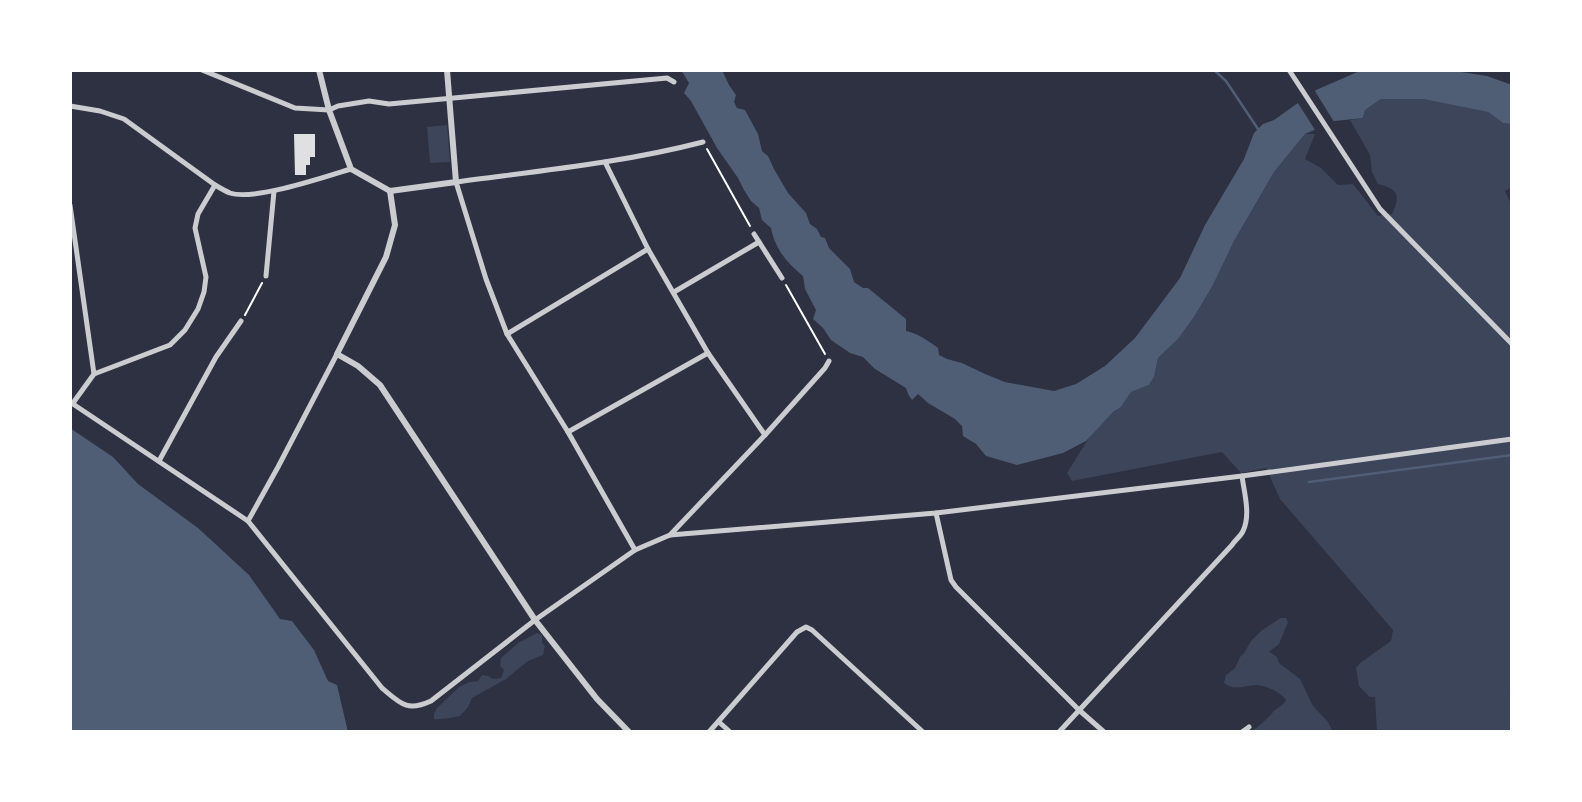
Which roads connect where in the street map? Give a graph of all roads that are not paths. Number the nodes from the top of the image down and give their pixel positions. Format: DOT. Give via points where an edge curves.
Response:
graph roads {
  1 [pos="202,70"];
  2 [pos="319,70"];
  3 [pos="447,70"];
  4 [pos="1289,70"];
  5 [pos="674,82"];
  6 [pos="449,98"];
  7 [pos="70,106"];
  8 [pos="329,110"];
  9 [pos="703,142"];
  10 [pos="605,162"];
  11 [pos="351,169"];
  12 [pos="456,182"];
  13 [pos="215,185"];
  14 [pos="274,191"];
  15 [pos="390,191"];
  16 [pos="70,205"];
  17 [pos="754,234"];
  18 [pos="758,242"];
  19 [pos="648,249"];
  20 [pos="266,275"];
  21 [pos="782,278"];
  22 [pos="674,292"];
  23 [pos="242,321"];
  24 [pos="507,334"];
  25 [pos="1512,344"];
  26 [pos="708,352"];
  27 [pos="337,354"];
  28 [pos="829,361"];
  29 [pos="94,374"];
  30 [pos="71,402"];
  31 [pos="568,432"];
  32 [pos="765,435"];
  33 [pos="1512,439"];
  34 [pos="159,461"];
  35 [pos="1242,476"];
  36 [pos="936,513"];
  37 [pos="248,521"];
  38 [pos="670,535"];
  39 [pos="635,550"];
  40 [pos="535,620"];
  41 [pos="1080,710"];
  42 [pos="719,722"];
  43 [pos="1249,727"];
  44 [pos="629,732"];
  45 [pos="709,732"];
  46 [pos="730,732"];
  47 [pos="923,732"];
  48 [pos="1059,732"];
  49 [pos="1104,732"];
  50 [pos="1242,732"];
  1 -- 8 [label="street" via="295,108"];
  2 -- 8 [label="street"];
  3 -- 6 [label="street"];
  4 -- 25 [label="street" via="1380,209"];
  5 -- 6 [label="street" via="667,78"];
  6 -- 8 [label="street" via="388,104 369,101"];
  6 -- 12 [label="street"];
  7 -- 13 [label="street" via="124,119"];
  8 -- 11 [label="street"];
  9 -- 10 [label="street"];
  10 -- 12 [label="street"];
  10 -- 19 [label="street"];
  11 -- 14 [label="street"];
  11 -- 15 [label="street"];
  12 -- 15 [label="street"];
  12 -- 24 [label="street"];
  13 -- 14 [label="street" via="230,193"];
  13 -- 29 [label="street" via="195,228 206,277 204,292 185,330 170,345"];
  14 -- 20 [label="street"];
  15 -- 27 [label="street" via="395,225 386,257"];
  16 -- 29 [label="street"];
  17 -- 18 [label="street"];
  18 -- 21 [label="street"];
  18 -- 22 [label="street"];
  19 -- 22 [label="street"];
  19 -- 24 [label="street"];
  22 -- 26 [label="street"];
  23 -- 34 [label="street" via="216,357"];
  24 -- 31 [label="street"];
  26 -- 31 [label="street"];
  26 -- 32 [label="street"];
  27 -- 37 [label="street"];
  27 -- 40 [label="street" via="380,385"];
  28 -- 32 [label="street"];
  29 -- 30 [label="street"];
  30 -- 34 [label="street"];
  31 -- 39 [label="street"];
  32 -- 38 [label="street"];
  33 -- 35 [label="street"];
  34 -- 37 [label="street"];
  35 -- 36 [label="street"];
  35 -- 41 [label="street" via="1247,509 1243,531"];
  36 -- 38 [label="street"];
  36 -- 41 [label="street" via="956,587"];
  37 -- 40 [label="street" via="382,688 408,707 431,701"];
  38 -- 39 [label="street"];
  39 -- 40 [label="street"];
  40 -- 44 [label="street"];
  41 -- 48 [label="street"];
  41 -- 49 [label="street"];
  42 -- 45 [label="street"];
  42 -- 46 [label="street"];
  42 -- 47 [label="street" via="806,627"];
  43 -- 50 [label="street"];
}
